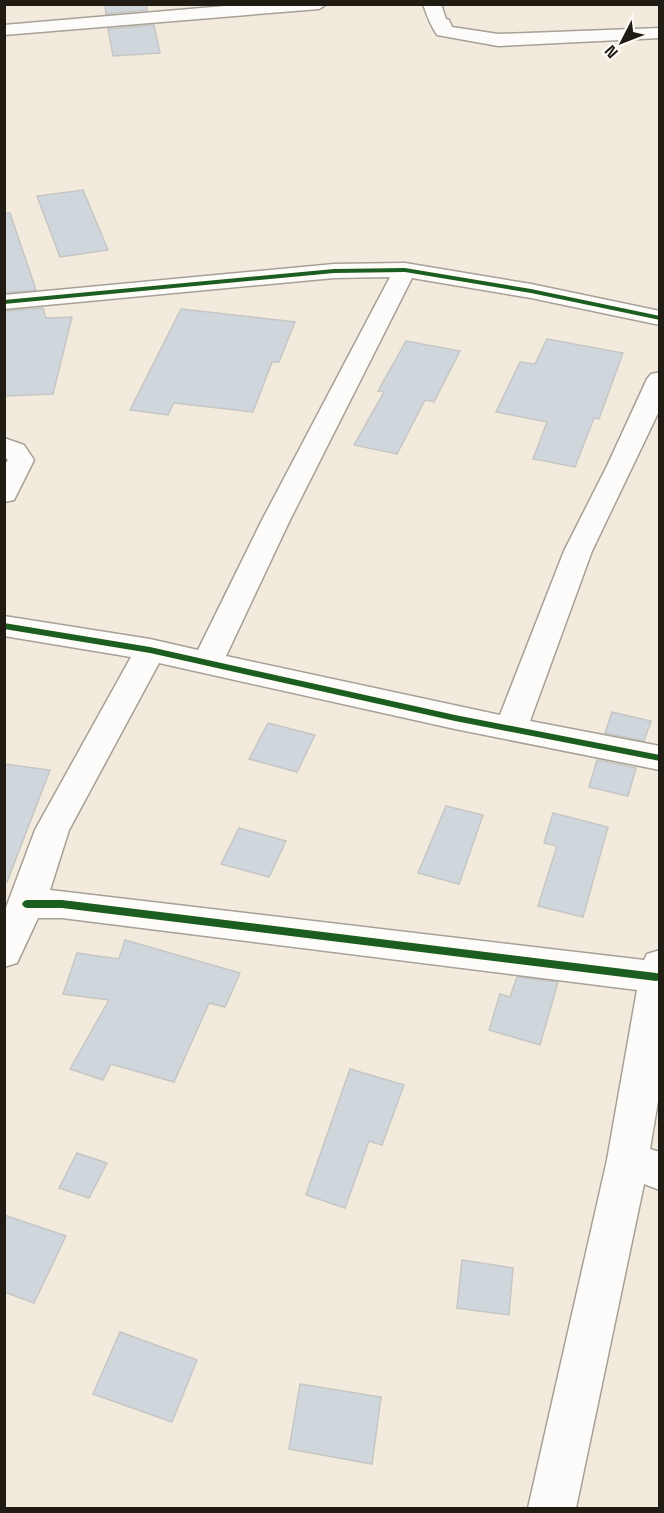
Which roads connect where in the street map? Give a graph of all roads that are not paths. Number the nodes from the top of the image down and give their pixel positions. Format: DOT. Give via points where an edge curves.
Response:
graph roads {
  1 [pos="319,4"];
  2 [pos="432,4"];
  3 [pos="4,30"];
  4 [pos="660,33"];
  5 [pos="405,270"];
  6 [pos="4,302"];
  7 [pos="660,318"];
  8 [pos="660,378"];
  9 [pos="4,446"];
  10 [pos="4,494"];
  11 [pos="4,626"];
  12 [pos="150,650"];
  13 [pos="207,663"];
  14 [pos="511,729"];
  15 [pos="660,758"];
  16 [pos="27,904"];
  17 [pos="4,952"];
  18 [pos="658,971"];
  19 [pos="644,1166"];
  20 [pos="552,1509"];
  1 -- 3 [label="street"];
  2 -- 4 [label="street" via="443,32 470,37 498,40"];
  5 -- 6 [label="street" via="311,273"];
  5 -- 7 [label="street"];
  5 -- 13 [label="street"];
  8 -- 14 [label="street" via="578,551"];
  9 -- 10 [label="street" via="15,451 21,460"];
  11 -- 12 [label="street"];
  12 -- 13 [label="street"];
  12 -- 16 [label="street" via="52,830"];
  13 -- 14 [label="street"];
  14 -- 15 [label="street"];
  16 -- 17 [label="street"];
  16 -- 18 [label="street" via="74,905"];
  18 -- 19 [label="street"];
  19 -- 20 [label="street"];
}
